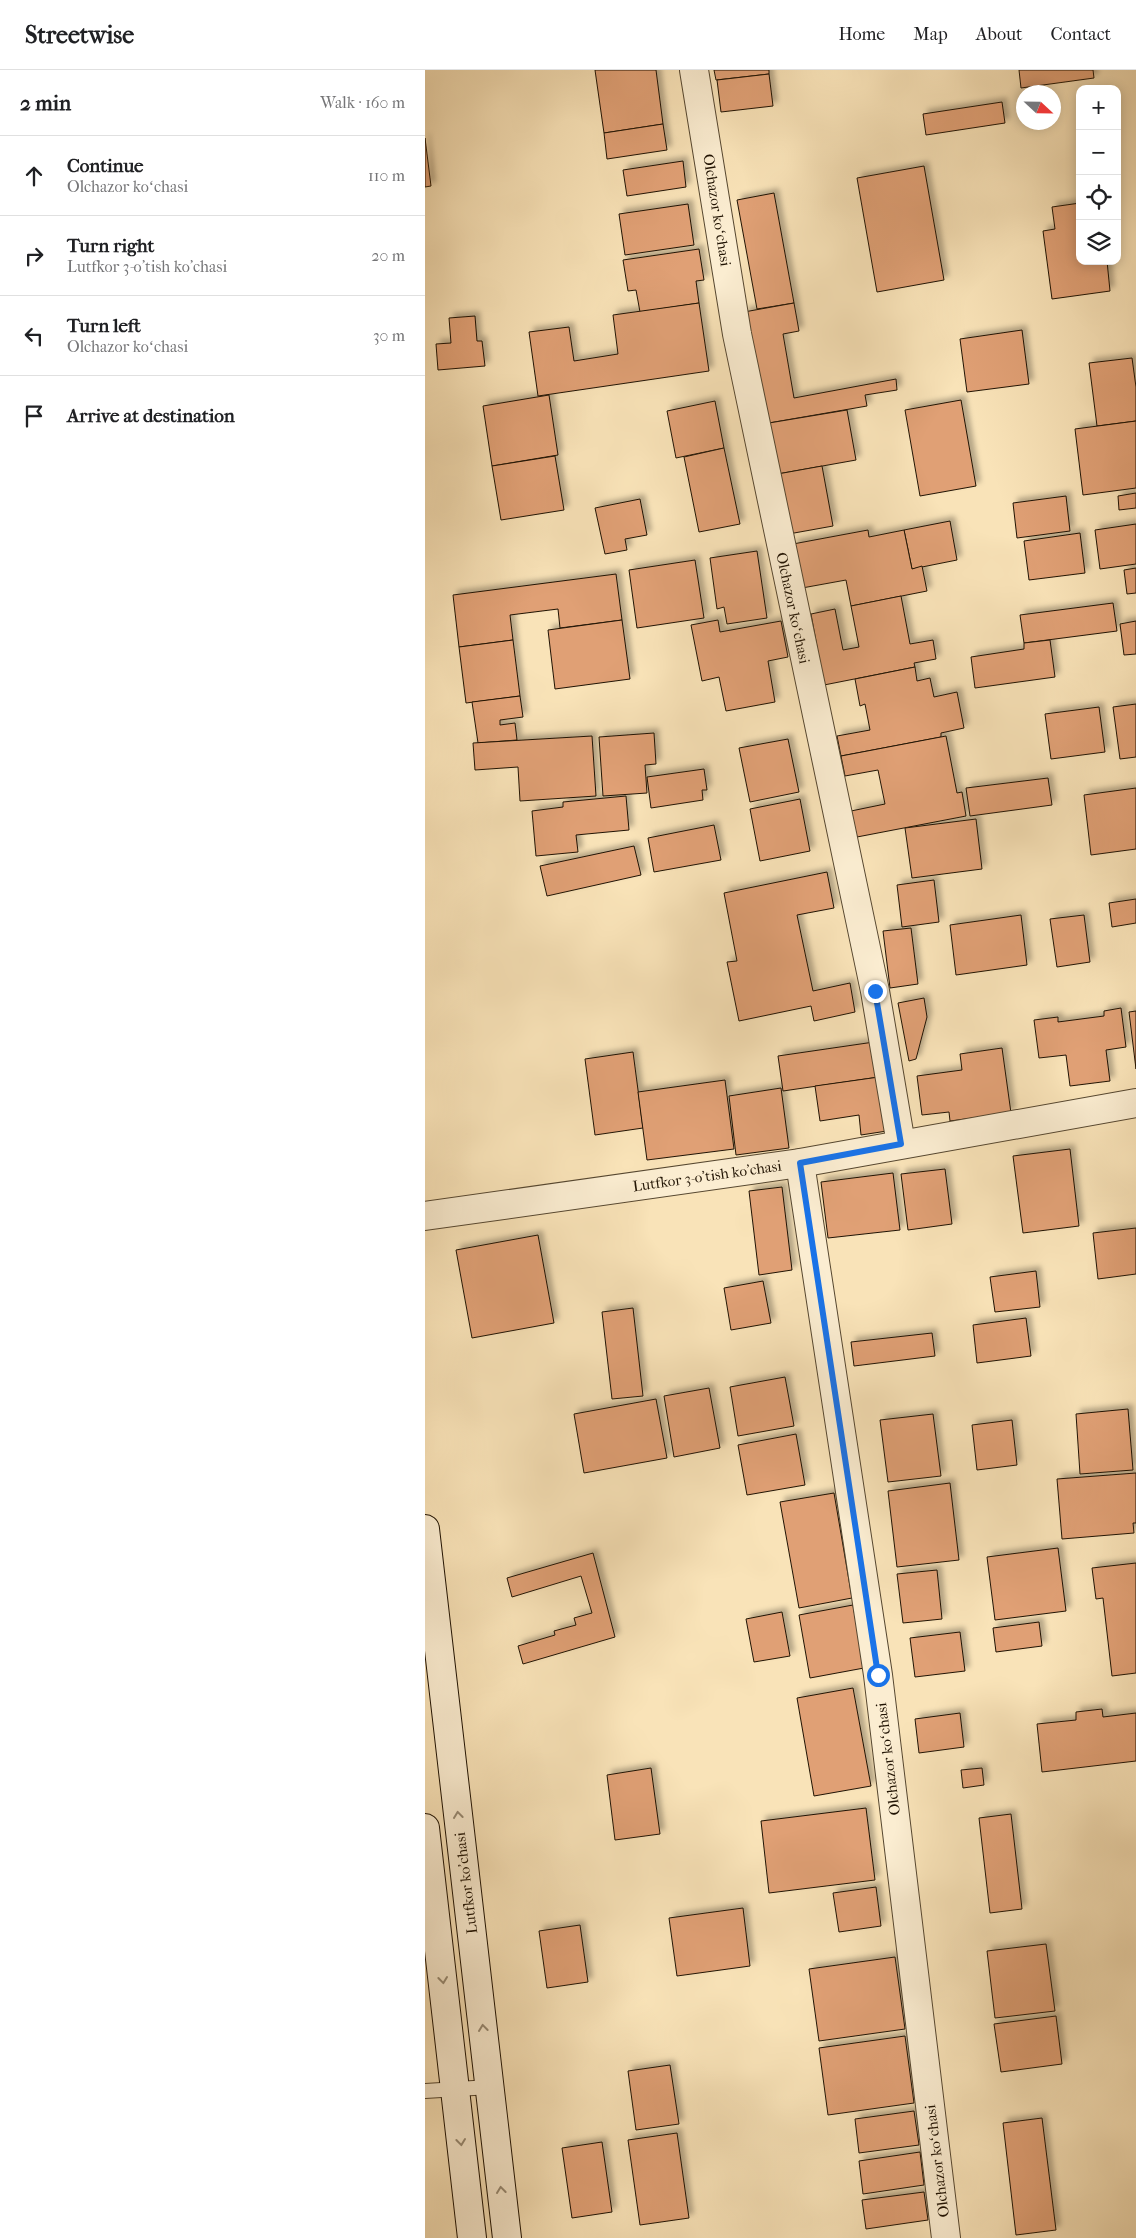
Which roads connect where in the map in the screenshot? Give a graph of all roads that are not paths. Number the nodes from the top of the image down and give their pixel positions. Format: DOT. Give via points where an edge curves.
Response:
graph roads {
  1 [pos="694,70"];
  2 [pos="1136,1103"];
  3 [pos="901,1144"];
  4 [pos="800,1163"];
  5 [pos="425,1216"];
  6 [pos="425,1529"];
  7 [pos="425,1828"];
  8 [pos="490,2087"];
  9 [pos="455,2089"];
  10 [pos="425,2091"];
  11 [pos="472,2238"];
  12 [pos="507,2238"];
  13 [pos="946,2238"];
  1 -- 3 [label="street, Olchazor koʻchasi" via="737,334 875,991"];
  2 -- 3 [label="street, Lutfkor 3-o'tish ko'chasi"];
  3 -- 4 [label="street, Lutfkor 3-o'tish ko'chasi"];
  4 -- 5 [label="street, Lutfkor 3-o'tish ko'chasi"];
  4 -- 13 [label="street, Olchazor koʻchasi" via="878,1675"];
  8 -- 6 [label="street, Lutfkor ko'chasi, one-way"];
  7 -- 9 [label="street, one-way"];
  8 -- 9 [label="lane"];
  12 -- 8 [label="street, Lutfkor ko'chasi, one-way"];
  9 -- 10 [label="lane"];
  9 -- 11 [label="street, one-way"];
}
